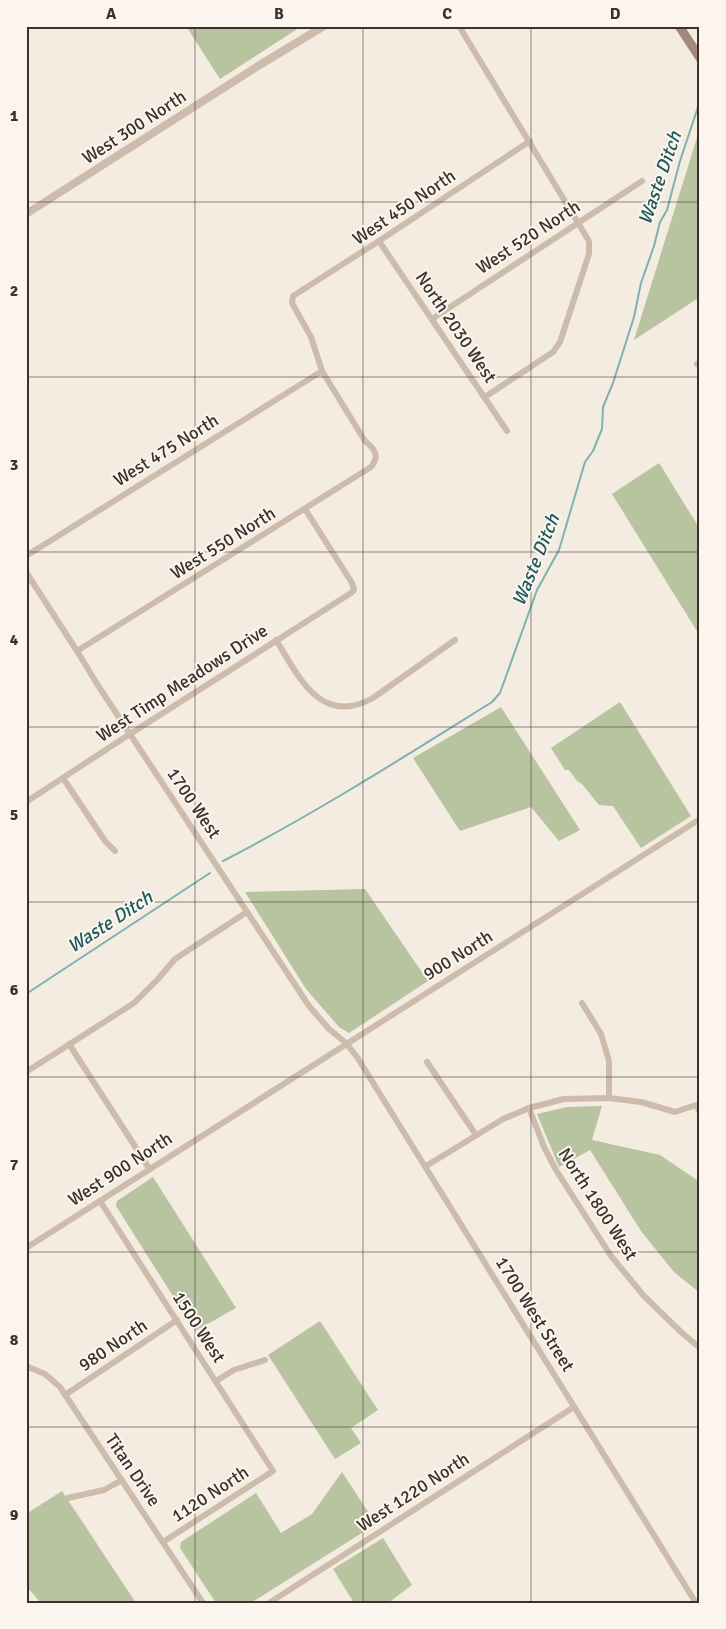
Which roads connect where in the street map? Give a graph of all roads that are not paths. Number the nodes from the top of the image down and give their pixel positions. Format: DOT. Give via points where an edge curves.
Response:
graph roads {
  1 [pos="324,26"];
  2 [pos="459,26"];
  3 [pos="679,26"];
  4 [pos="700,58"];
  5 [pos="530,141"];
  6 [pos="642,181"];
  7 [pos="26,214"];
  8 [pos="579,222"];
  9 [pos="379,241"];
  10 [pos="432,319"];
  11 [pos="322,371"];
  12 [pos="485,397"];
  13 [pos="507,431"];
  14 [pos="304,509"];
  15 [pos="26,556"];
  16 [pos="26,572"];
  17 [pos="276,640"];
  18 [pos="455,640"];
  19 [pos="77,651"];
  20 [pos="130,734"];
  21 [pos="63,778"];
  22 [pos="26,802"];
  23 [pos="700,819"];
  24 [pos="115,851"];
  25 [pos="247,912"];
  26 [pos="582,1003"];
  27 [pos="346,1043"];
  28 [pos="69,1044"];
  29 [pos="427,1062"];
  30 [pos="26,1072"];
  31 [pos="609,1098"];
  32 [pos="529,1108"];
  33 [pos="700,1112"];
  34 [pos="231,1116"];
  35 [pos="476,1135"];
  36 [pos="426,1166"];
  37 [pos="149,1168"];
  38 [pos="100,1201"];
  39 [pos="26,1248"];
  40 [pos="177,1320"];
  41 [pos="700,1348"];
  42 [pos="265,1360"];
  43 [pos="26,1366"];
  44 [pos="216,1381"];
  45 [pos="65,1395"];
  46 [pos="574,1407"];
  47 [pos="273,1471"];
  48 [pos="122,1480"];
  49 [pos="68,1498"];
  50 [pos="163,1542"];
  51 [pos="203,1603"];
  52 [pos="269,1603"];
  53 [pos="696,1603"];
  1 -- 7 [label="street, West 300 North"];
  2 -- 5 [label="street"];
  3 -- 4 [label="main road"];
  5 -- 8 [label="street"];
  5 -- 9 [label="street, West 450 North"];
  6 -- 8 [label="street, West 520 North"];
  8 -- 10 [label="street, West 520 North"];
  8 -- 12 [label="street" via="589,241 589,254 560,342 554,352"];
  9 -- 10 [label="street, North 2030 West"];
  9 -- 11 [label="street, West 450 North" via="293,296 292,303 311,337"];
  10 -- 12 [label="street, North 2030 West"];
  11 -- 14 [label="street, West 550 North" via="377,454 371,467"];
  11 -- 15 [label="street, West 475 North"];
  12 -- 13 [label="street, North 2030 West"];
  14 -- 17 [label="street, West Timp Meadows Drive" via="354,590"];
  14 -- 19 [label="street, West 550 North"];
  16 -- 19 [label="street, 1700 West"];
  17 -- 18 [label="street" via="308,689 320,700 338,706 354,706 373,698"];
  17 -- 20 [label="street, West Timp Meadows Drive"];
  19 -- 20 [label="street, 1700 West"];
  20 -- 21 [label="street, West Timp Meadows Drive"];
  20 -- 25 [label="street, 1700 West"];
  21 -- 22 [label="street, West Timp Meadows Drive"];
  21 -- 24 [label="street"];
  23 -- 27 [label="street, 900 North"];
  25 -- 27 [label="street, 1700 West" via="310,1006"];
  25 -- 28 [label="street" via="174,959 134,1003"];
  26 -- 31 [label="street" via="600,1034 609,1061"];
  27 -- 34 [label="street, 900 North"];
  27 -- 36 [label="street, 1700 West Street"];
  28 -- 30 [label="street"];
  28 -- 37 [label="street"];
  29 -- 35 [label="street"];
  31 -- 32 [label="street" via="564,1099"];
  31 -- 33 [label="street" via="641,1102 675,1112 696,1105"];
  32 -- 35 [label="street"];
  32 -- 41 [label="street, North 1800 West" via="556,1170 610,1256 644,1296"];
  34 -- 37 [label="street, West 900 North"];
  35 -- 36 [label="street"];
  36 -- 46 [label="street, 1700 West Street"];
  37 -- 38 [label="street, West 900 North"];
  38 -- 39 [label="street, West 900 North"];
  38 -- 40 [label="street, 1500 West"];
  40 -- 44 [label="street, 1500 West"];
  40 -- 45 [label="street, 980 North"];
  42 -- 44 [label="street" via="234,1370"];
  43 -- 45 [label="street, Titan Drive" via="49,1377"];
  44 -- 47 [label="street, 1500 West"];
  45 -- 48 [label="street, Titan Drive"];
  46 -- 52 [label="street, West 1220 North"];
  46 -- 53 [label="street, 1700 West Street"];
  47 -- 50 [label="street, 1120 North"];
  48 -- 49 [label="street" via="104,1490"];
  48 -- 50 [label="street, Titan Drive"];
  50 -- 51 [label="street, Titan Drive"];
}
